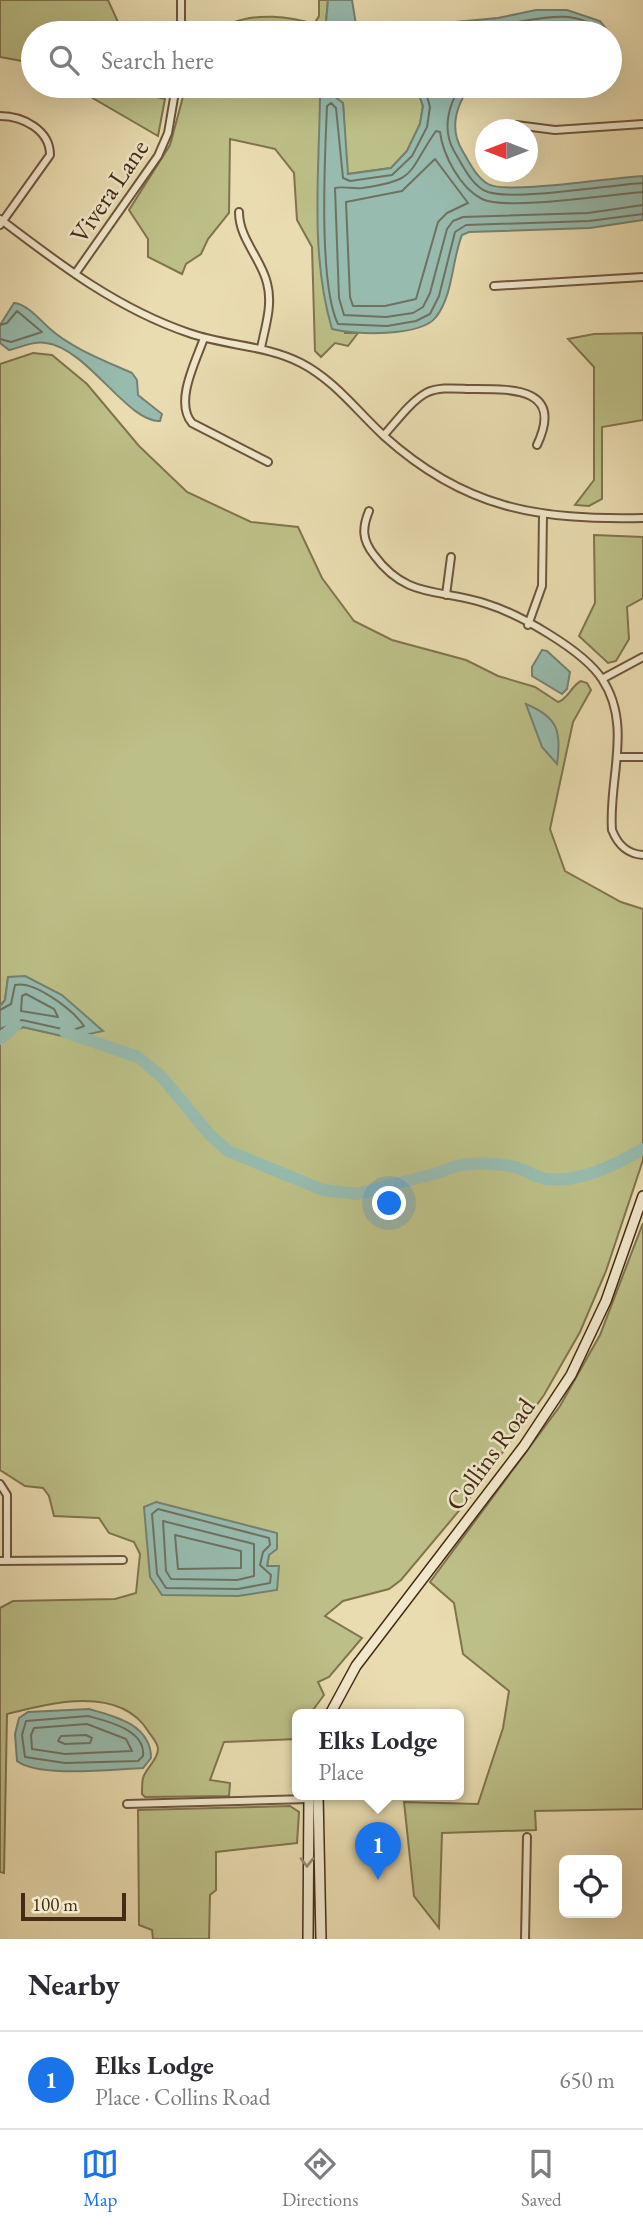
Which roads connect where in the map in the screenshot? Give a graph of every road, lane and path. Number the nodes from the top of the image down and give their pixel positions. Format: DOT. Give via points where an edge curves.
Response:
graph roads {
  1 [pos="181,0"];
  2 [pos="181,21"];
  3 [pos="174,98"];
  4 [pos="0,116"];
  5 [pos="643,124"];
  6 [pos="538,128"];
  7 [pos="239,212"];
  8 [pos="1,222"];
  9 [pos="75,274"];
  10 [pos="643,277"];
  11 [pos="494,286"];
  12 [pos="204,338"];
  13 [pos="261,348"];
  14 [pos="384,435"];
  15 [pos="537,445"];
  16 [pos="268,462"];
  17 [pos="369,511"];
  18 [pos="543,515"];
  19 [pos="643,518"];
  20 [pos="452,557"];
  21 [pos="446,594"];
  22 [pos="528,625"];
  23 [pos="643,657"];
  24 [pos="602,679"];
  25 [pos="617,757"];
  26 [pos="643,757"];
  27 [pos="643,855"];
  28 [pos="643,1196"];
  29 [pos="1,1484"];
  30 [pos="123,1560"];
  31 [pos="3,1561"];
  32 [pos="333,1709"];
  33 [pos="292,1798"];
  34 [pos="308,1800"];
  35 [pos="318,1800"];
  36 [pos="128,1804"];
  37 [pos="527,1837"];
  38 [pos="308,1939"];
  39 [pos="321,1939"];
  40 [pos="525,1939"];
  1 -- 2 [label="street"];
  3 -- 9 [label="street, Vivera Lane" via="159,156"];
  4 -- 8 [label="street" via="13,116 40,131 50,145 46,163"];
  5 -- 6 [label="street"];
  7 -- 13 [label="street" via="239,225 268,285 269,308"];
  8 -- 9 [label="street"];
  9 -- 12 [label="street" via="119,303"];
  10 -- 11 [label="street"];
  12 -- 13 [label="street"];
  12 -- 16 [label="street" via="185,400 187,417"];
  13 -- 14 [label="street" via="316,372"];
  14 -- 15 [label="street" via="433,390 514,389 531,395 541,408 544,431"];
  14 -- 18 [label="street" via="454,486"];
  17 -- 21 [label="street" via="363,536 385,570 406,586"];
  18 -- 19 [label="street"];
  18 -- 22 [label="street" via="542,586"];
  20 -- 21 [label="street"];
  21 -- 22 [label="street" via="490,604"];
  22 -- 24 [label="street" via="579,654"];
  23 -- 24 [label="street"];
  24 -- 25 [label="street" via="616,716"];
  25 -- 26 [label="street"];
  25 -- 27 [label="street" via="612,830 620,845"];
  28 -- 32 [label="street, Collins Road" via="606,1301 571,1375 524,1446 356,1667"];
  29 -- 31 [label="street" via="7,1495"];
  30 -- 31 [label="street"];
  33 -- 36 [label="street"];
  34 -- 38 [label="street, one-way"];
  35 -- 39 [label="street"];
  37 -- 40 [label="street"];
}
